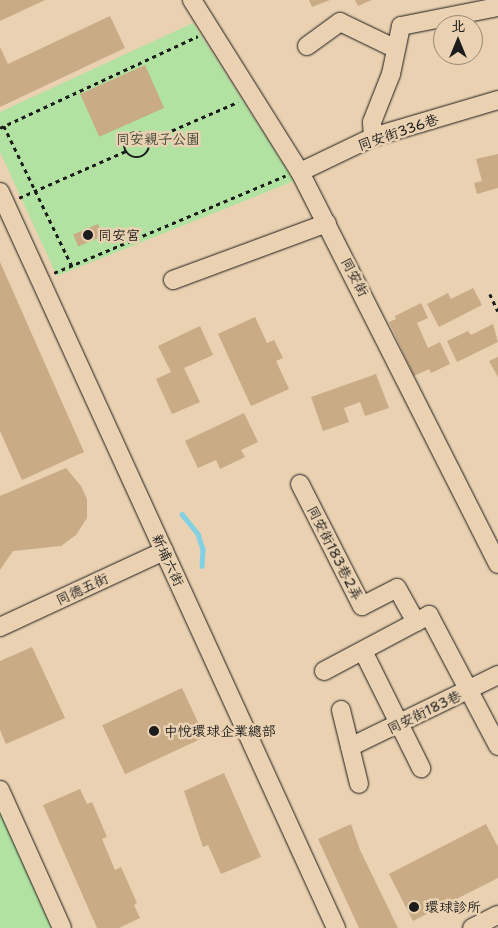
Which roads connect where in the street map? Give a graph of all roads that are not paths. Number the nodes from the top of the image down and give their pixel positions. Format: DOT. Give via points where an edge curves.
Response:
graph roads {
  1 [pos="192,0"];
  2 [pos="498,7"];
  3 [pos="307,46"];
  4 [pos="396,49"];
  5 [pos="498,100"];
  6 [pos="373,137"];
  7 [pos="294,173"];
  8 [pos="0,192"];
  9 [pos="327,223"];
  10 [pos="173,280"];
  11 [pos="300,484"];
  12 [pos="164,550"];
  13 [pos="498,564"];
  14 [pos="416,622"];
  15 [pos="0,627"];
  16 [pos="363,650"];
  17 [pos="324,672"];
  18 [pos="498,675"];
  19 [pos="469,690"];
  20 [pos="341,710"];
  21 [pos="399,725"];
  22 [pos="498,746"];
  23 [pos="350,747"];
  24 [pos="421,768"];
  25 [pos="359,784"];
  26 [pos="0,790"];
  27 [pos="498,915"];
  28 [pos="62,928"];
  29 [pos="336,928"];
  30 [pos="472,928"];
  1 -- 7 [label="street, 同安街"];
  2 -- 4 [label="street" via="401,26"];
  3 -- 4 [label="street" via="340,22"];
  4 -- 6 [label="street" via="391,74 372,122"];
  5 -- 6 [label="street, 同安街336巷"];
  6 -- 7 [label="street, 同安街336巷"];
  7 -- 9 [label="street, 同安街"];
  8 -- 12 [label="street, 新埔六街"];
  9 -- 10 [label="street"];
  9 -- 13 [label="street, 同安街"];
  11 -- 14 [label="street, 同安街183巷2弄" via="362,606 398,588"];
  12 -- 15 [label="street, 同德五街"];
  12 -- 29 [label="street, 新埔六街"];
  14 -- 16 [label="street"];
  14 -- 19 [label="street" via="429,615"];
  16 -- 17 [label="street"];
  16 -- 21 [label="street"];
  18 -- 19 [label="street, 同安街183巷"];
  19 -- 21 [label="street, 同安街183巷"];
  19 -- 22 [label="street"];
  20 -- 23 [label="street"];
  21 -- 23 [label="street, 同安街183巷"];
  21 -- 24 [label="street"];
  23 -- 25 [label="street"];
  26 -- 28 [label="street"];
  27 -- 30 [label="street"];
}
